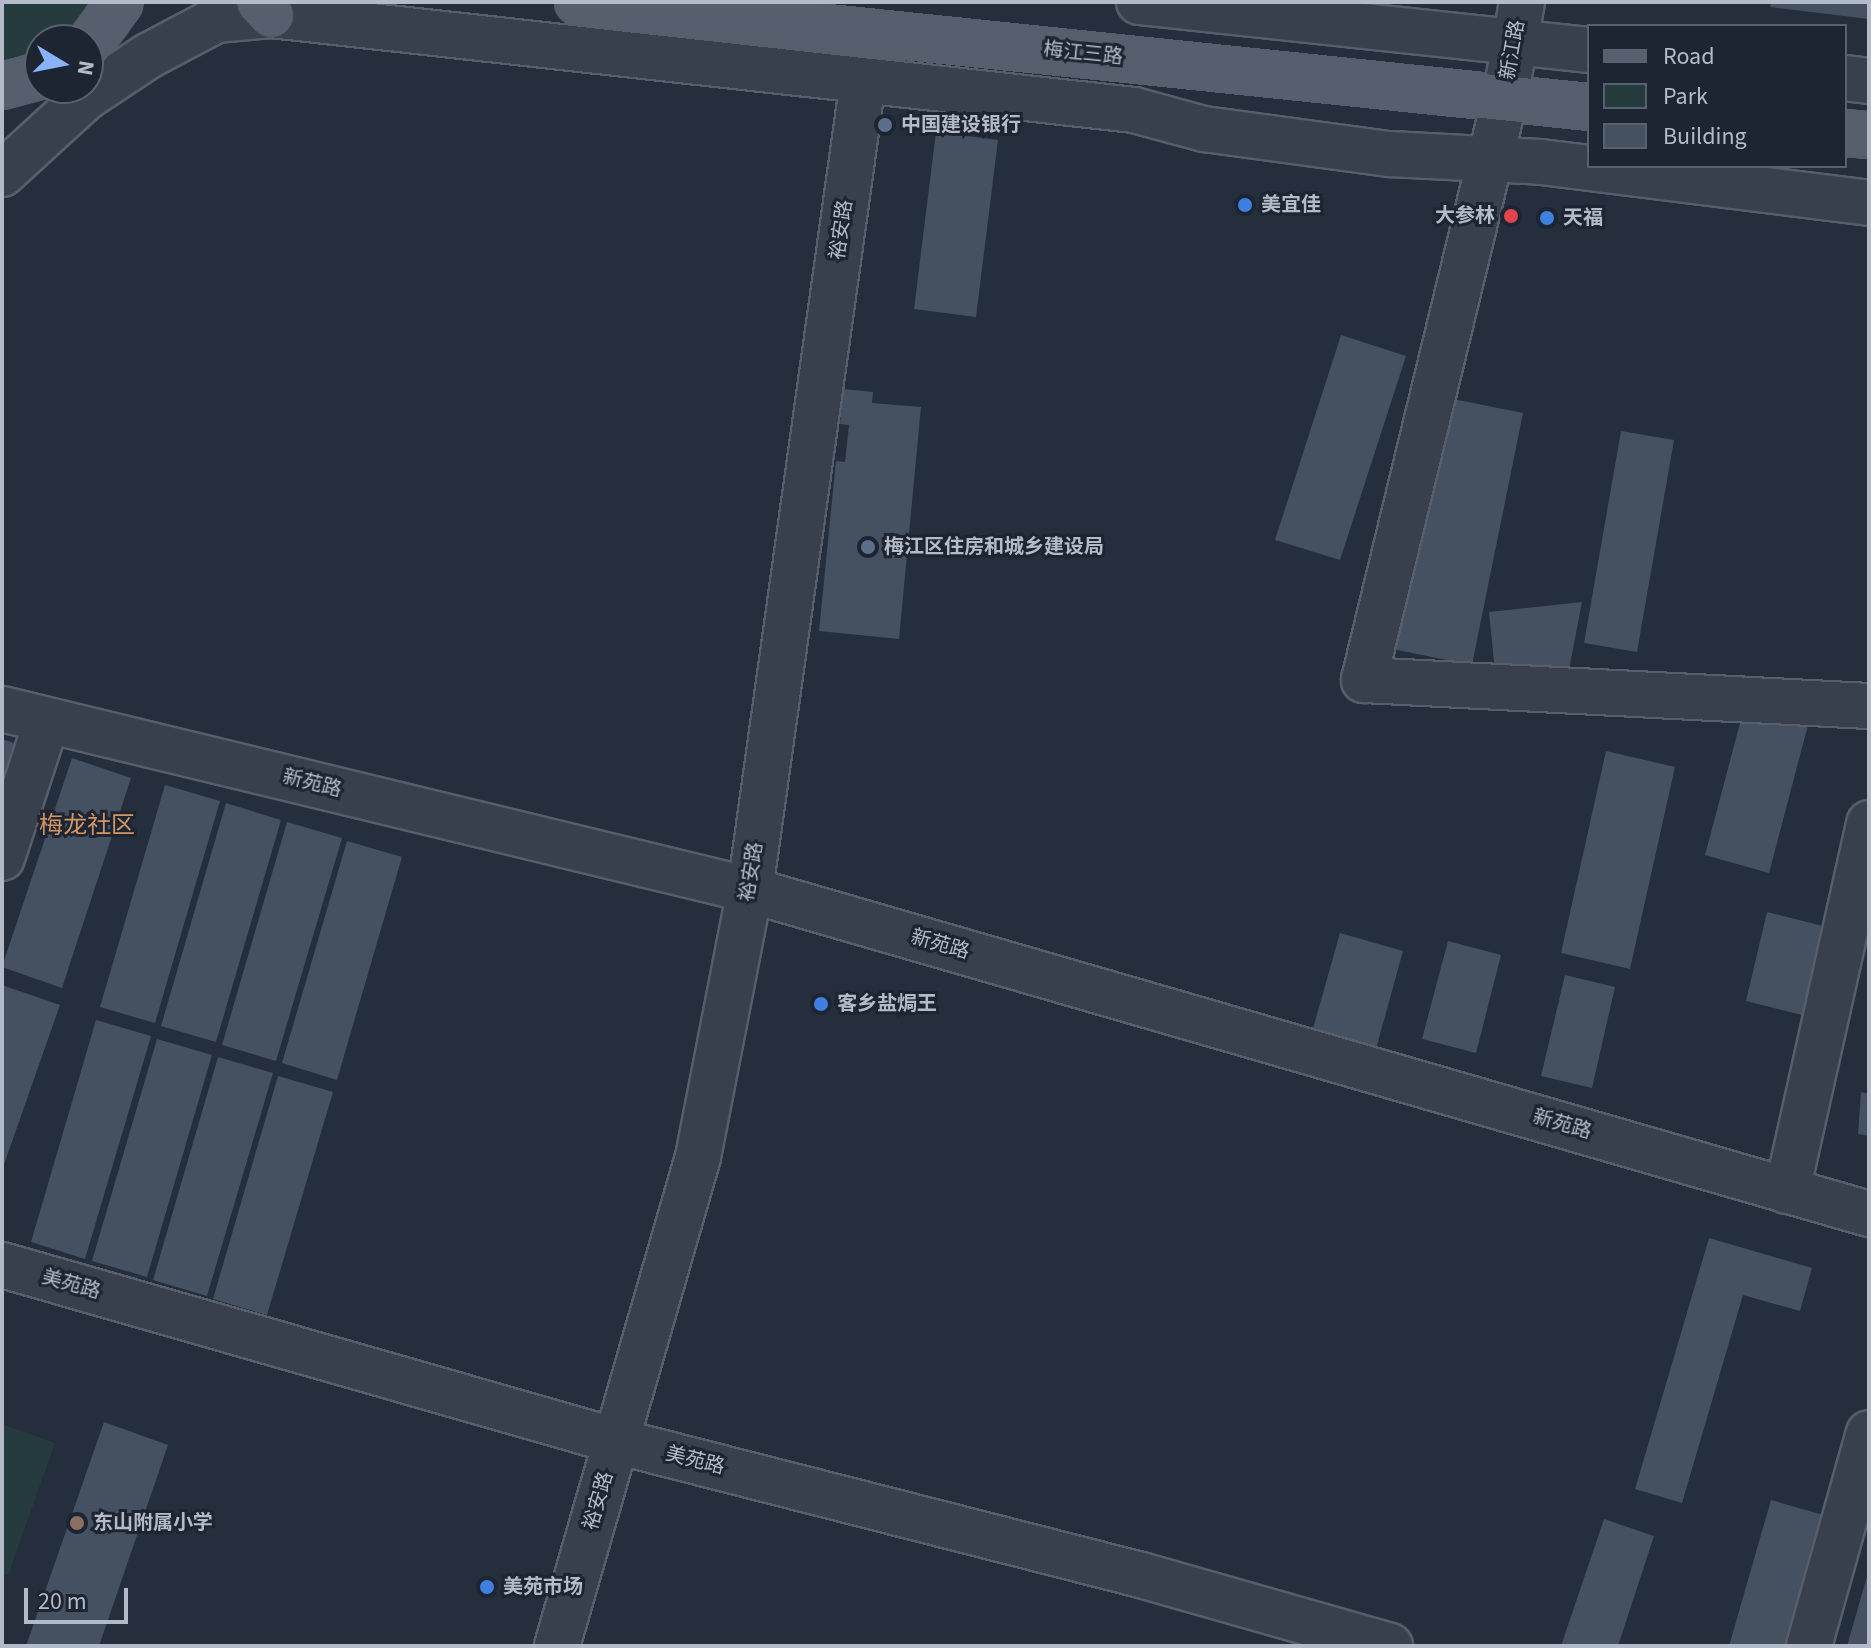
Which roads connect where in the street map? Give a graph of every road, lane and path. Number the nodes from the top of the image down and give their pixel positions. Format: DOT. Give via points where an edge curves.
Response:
graph roads {
  1 [pos="150,2"];
  2 [pos="578,2"];
  3 [pos="1139,2"];
  4 [pos="1522,2"];
  5 [pos="265,8"];
  6 [pos="105,24"];
  7 [pos="1587,50"];
  8 [pos="1847,78"];
  9 [pos="863,81"];
  10 [pos="1869,81"];
  11 [pos="1505,98"];
  12 [pos="1587,107"];
  13 [pos="1847,133"];
  14 [pos="1869,135"];
  15 [pos="1587,168"];
  16 [pos="1589,168"];
  17 [pos="2,174"];
  18 [pos="1869,203"];
  19 [pos="1869,706"];
  20 [pos="2,709"];
  21 [pos="47,720"];
  22 [pos="1869,823"];
  23 [pos="2,858"];
  24 [pos="750,890"];
  25 [pos="1787,1191"];
  26 [pos="1869,1214"];
  27 [pos="2,1265"];
  28 [pos="1869,1433"];
  29 [pos="616,1441"];
  30 [pos="557,1646"];
  31 [pos="1390,1646"];
  32 [pos="1809,1646"];
  1 -- 6 [label="main road"];
  2 -- 11 [label="main road, 梅江三路"];
  3 -- 7 [label="street"];
  4 -- 11 [label="street, 新江路"];
  5 -- 9 [label="street"];
  5 -- 17 [label="street" via="216,20 148,56 85,98"];
  8 -- 10 [label="street"];
  9 -- 15 [label="street" via="1134,110 1204,129 1390,154"];
  9 -- 24 [label="street, 裕安路"];
  11 -- 12 [label="main road, 梅江三路"];
  11 -- 19 [label="street, 新江路" via="1364,680"];
  13 -- 14 [label="main road"];
  16 -- 18 [label="street"];
  20 -- 21 [label="street, 新苑路"];
  21 -- 23 [label="street"];
  21 -- 24 [label="street, 新苑路"];
  22 -- 25 [label="street"];
  24 -- 25 [label="street, 新苑路"];
  24 -- 29 [label="street, 裕安路" via="698,1157"];
  25 -- 26 [label="street, 新苑路"];
  27 -- 29 [label="street, 美苑路"];
  28 -- 32 [label="street"];
  29 -- 30 [label="street, 裕安路"];
  29 -- 31 [label="street, 美苑路" via="1141,1575"];
}
